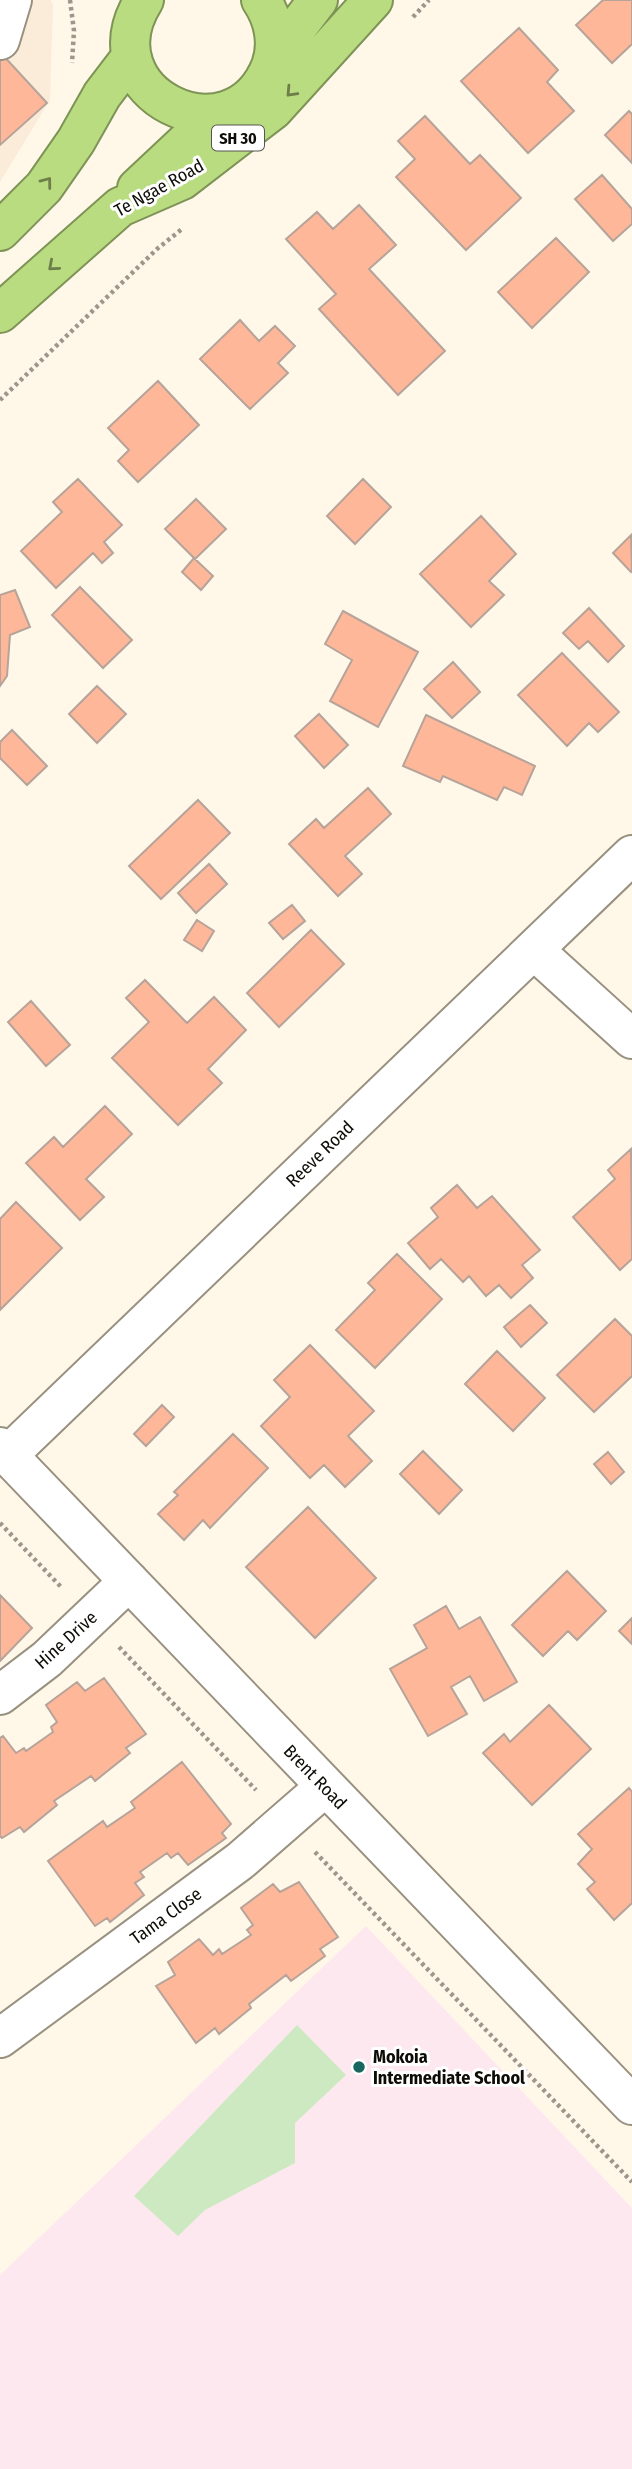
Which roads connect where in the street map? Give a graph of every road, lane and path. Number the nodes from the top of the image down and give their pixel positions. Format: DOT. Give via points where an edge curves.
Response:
graph roads {
  1 [pos="12,0"];
  2 [pos="144,0"];
  3 [pos="261,0"];
  4 [pos="318,0"];
  5 [pos="373,0"];
  6 [pos="0,40"];
  7 [pos="131,57"];
  8 [pos="274,59"];
  9 [pos="217,113"];
  10 [pos="120,207"];
  11 [pos="0,231"];
  12 [pos="0,313"];
  13 [pos="632,855"];
  14 [pos="534,950"];
  15 [pos="632,1039"];
  16 [pos="4,1451"];
  17 [pos="129,1581"];
  18 [pos="0,1695"];
  19 [pos="326,1787"];
  20 [pos="0,2038"];
  21 [pos="632,2105"];
  1 -- 6 [label="street"];
  2 -- 7 [label="highway" via="130,34"];
  3 -- 8 [label="highway" via="275,34"];
  4 -- 8 [label="highway"];
  5 -- 10 [label="highway, Te Ngae Road / SH 30, one-way" via="274,110 182,180"];
  7 -- 9 [label="highway" via="139,79 154,96 195,114"];
  11 -- 7 [label="highway, one-way" via="44,187"];
  8 -- 9 [label="highway" via="254,94"];
  9 -- 10 [label="highway"];
  10 -- 12 [label="highway, Te Ngae Road / SH 30, one-way"];
  13 -- 14 [label="street, Reeve Road"];
  14 -- 15 [label="street"];
  14 -- 16 [label="street, Reeve Road"];
  16 -- 17 [label="street, Brent Road"];
  17 -- 18 [label="street, Hine Drive" via="47,1659"];
  17 -- 19 [label="street, Brent Road"];
  19 -- 20 [label="street, Tama Close" via="240,1861"];
  19 -- 21 [label="street, Brent Road"];
}
